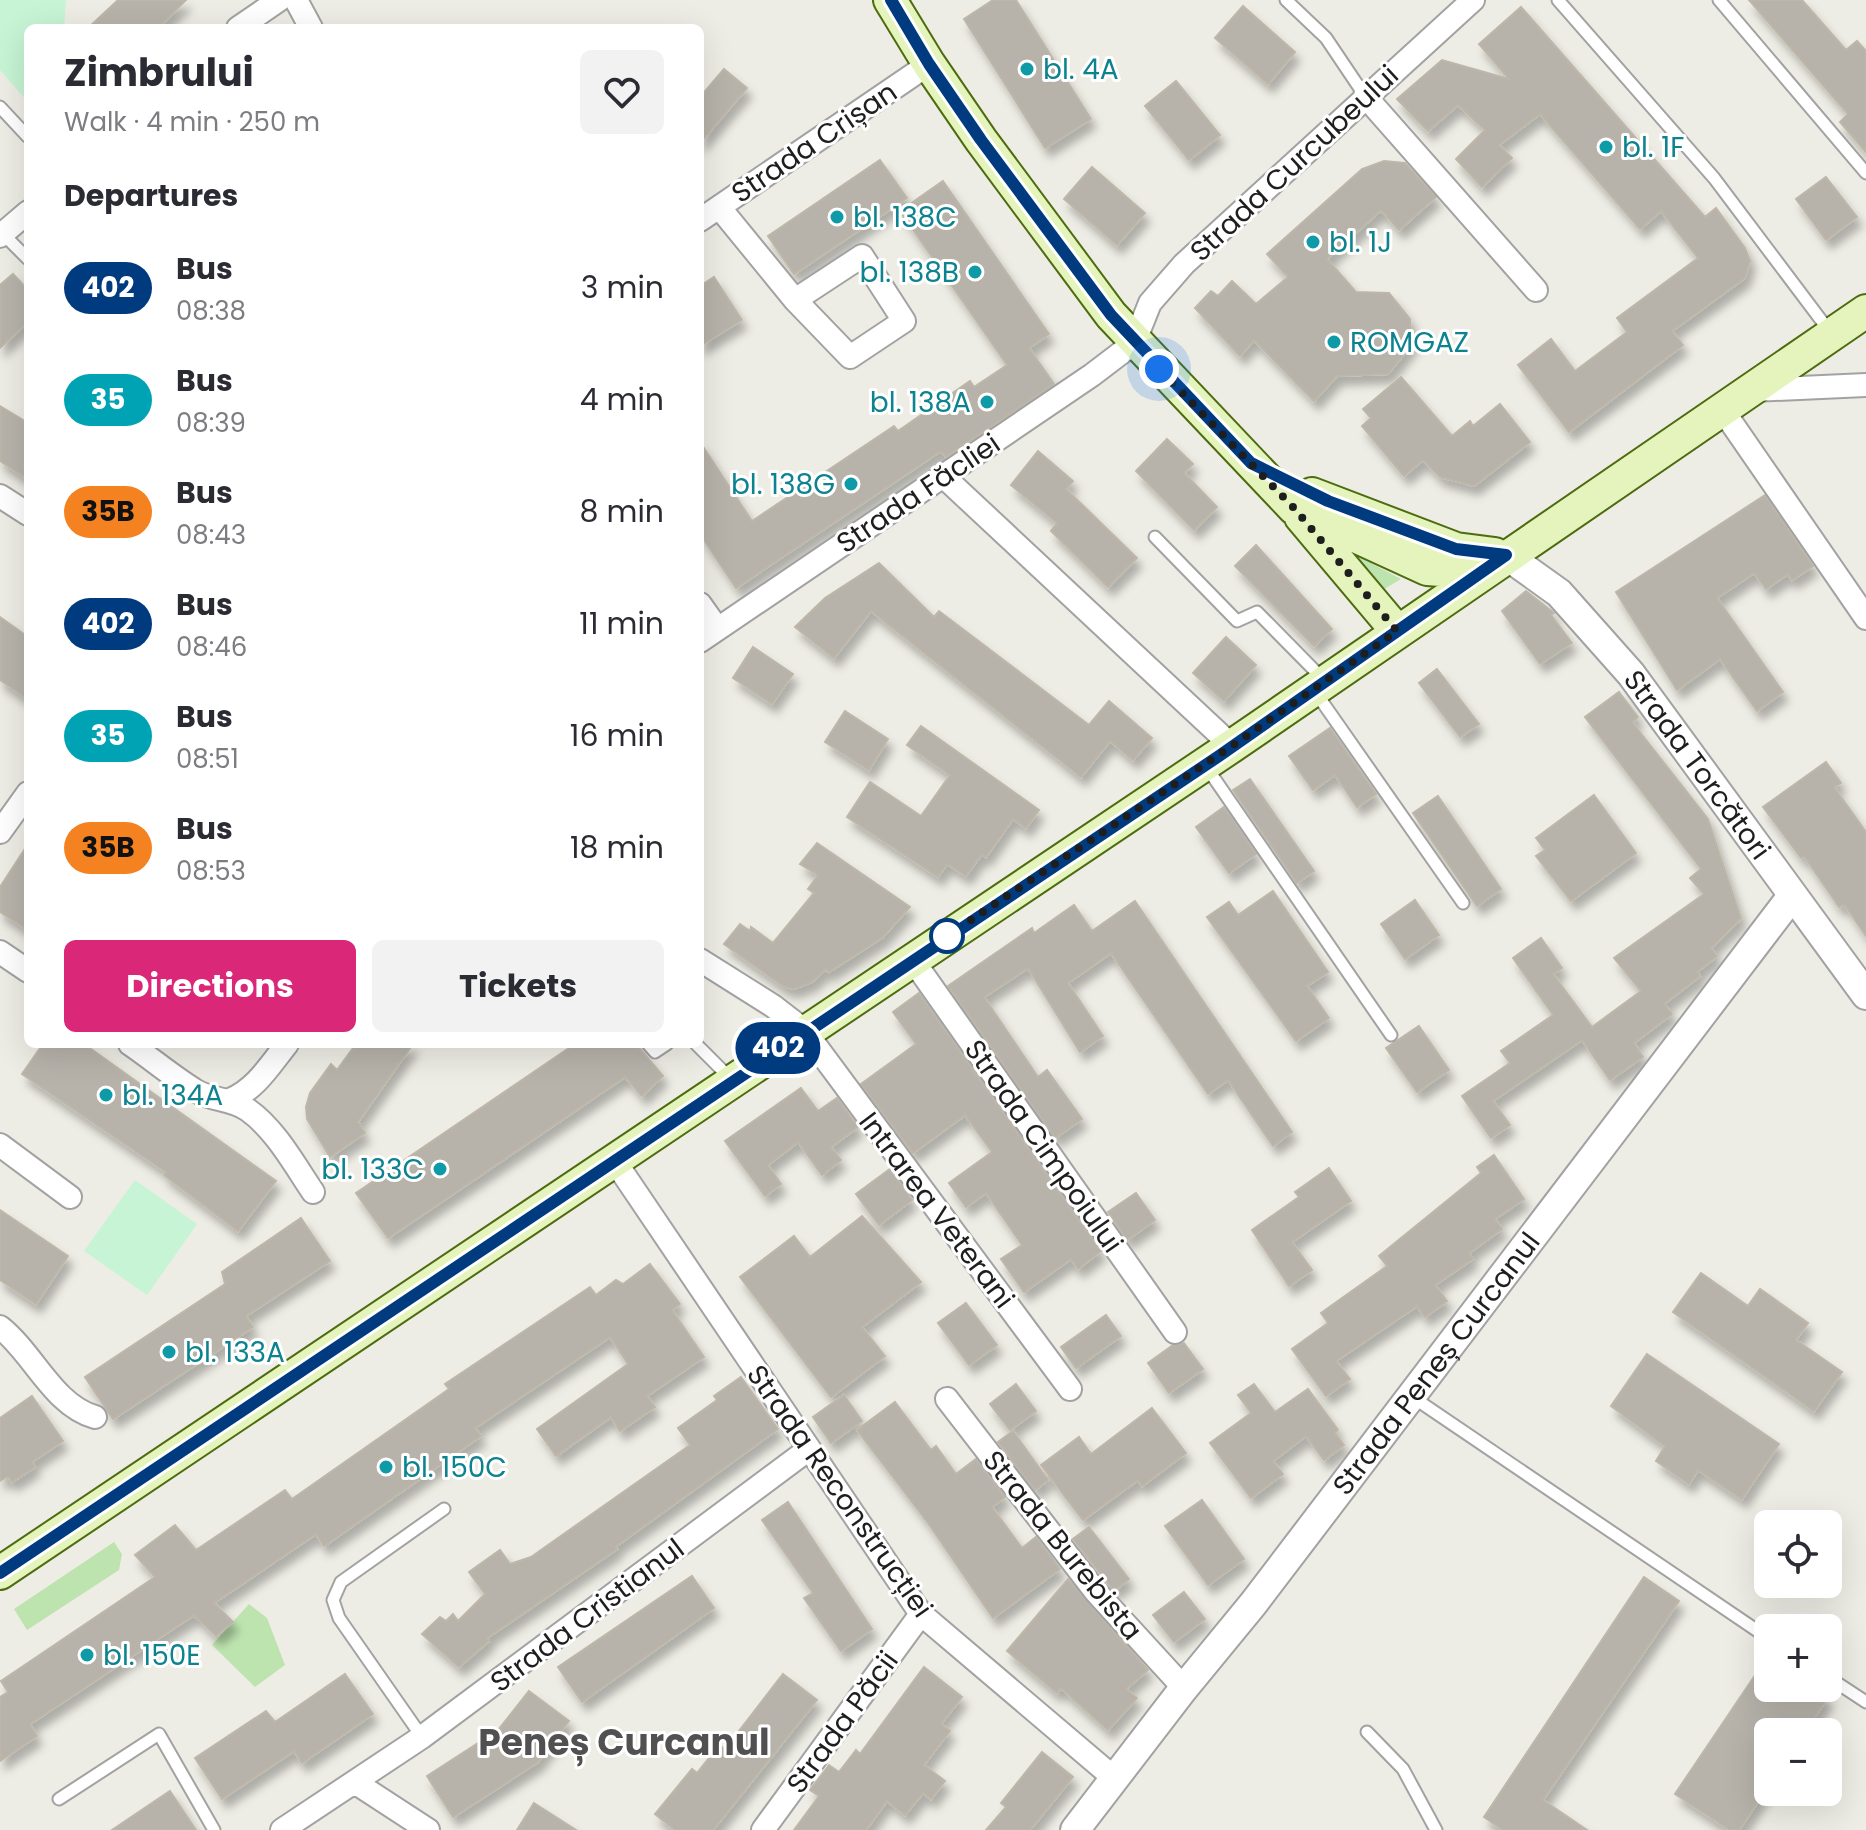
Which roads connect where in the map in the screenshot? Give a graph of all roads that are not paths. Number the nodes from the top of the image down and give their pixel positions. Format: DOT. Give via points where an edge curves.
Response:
graph roads {
  1 [pos="279,0"];
  2 [pos="296,0"];
  3 [pos="890,0"];
  4 [pos="1286,0"];
  5 [pos="1473,0"];
  6 [pos="1558,0"];
  7 [pos="1719,0"];
  8 [pos="244,24"];
  9 [pos="309,24"];
  10 [pos="929,64"];
  11 [pos="1365,96"];
  12 [pos="0,107"];
  13 [pos="24,133"];
  14 [pos="1866,173"];
  15 [pos="709,214"];
  16 [pos="24,216"];
  17 [pos="2,235"];
  18 [pos="24,255"];
  19 [pos="1536,290"];
  20 [pos="795,300"];
  21 [pos="1866,311"];
  22 [pos="1833,335"];
  23 [pos="1134,343"];
  24 [pos="1866,385"];
  25 [pos="1753,390"];
  26 [pos="1722,409"];
  27 [pos="1251,463"];
  28 [pos="943,476"];
  29 [pos="0,496"];
  30 [pos="1294,508"];
  31 [pos="24,511"];
  32 [pos="1155,537"];
  33 [pos="1506,555"];
  34 [pos="1866,618"];
  35 [pos="1397,631"];
  36 [pos="709,634"];
  37 [pos="1319,685"];
  38 [pos="1232,746"];
  39 [pos="1205,765"];
  40 [pos="24,799"];
  41 [pos="0,832"];
  42 [pos="1792,896"];
  43 [pos="1463,903"];
  44 [pos="0,952"];
  45 [pos="912,959"];
  46 [pos="704,963"];
  47 [pos="24,968"];
  48 [pos="1866,995"];
  49 [pos="804,1030"];
  50 [pos="1391,1035"];
  51 [pos="136,1048"];
  52 [pos="284,1048"];
  53 [pos="700,1048"];
  54 [pos="732,1080"];
  55 [pos="230,1100"];
  56 [pos="0,1145"];
  57 [pos="614,1160"];
  58 [pos="313,1192"];
  59 [pos="70,1197"];
  60 [pos="0,1327"];
  61 [pos="1175,1332"];
  62 [pos="1070,1389"];
  63 [pos="1409,1395"];
  64 [pos="947,1399"];
  65 [pos="95,1417"];
  66 [pos="809,1449"];
  67 [pos="444,1509"];
  68 [pos="0,1573"];
  69 [pos="921,1614"];
  70 [pos="1754,1629"];
  71 [pos="1842,1686"];
  72 [pos="1184,1688"];
  73 [pos="1866,1702"];
  74 [pos="1367,1732"];
  75 [pos="422,1737"];
  76 [pos="1114,1778"];
  77 [pos="356,1783"];
  78 [pos="59,1799"];
  79 [pos="214,1830"];
  80 [pos="282,1830"];
  81 [pos="428,1830"];
  82 [pos="763,1830"];
  83 [pos="1075,1830"];
  84 [pos="1436,1830"];
  1 -- 8 [label="street"];
  2 -- 9 [label="street"];
  3 -- 10 [label="main road"];
  4 -- 11 [label="lane" via="1326,38"];
  5 -- 11 [label="street, Strada Curcubeului"];
  6 -- 22 [label="lane" via="1714,178"];
  7 -- 14 [label="lane"];
  10 -- 15 [label="street, Strada Crișan"];
  10 -- 23 [label="main road"];
  11 -- 19 [label="street"];
  11 -- 23 [label="street, Strada Curcubeului" via="1163,287 1150,303"];
  12 -- 13 [label="lane"];
  15 -- 20 [label="street"];
  16 -- 17 [label="street"];
  17 -- 18 [label="lane"];
  20 -- 20 [label="street" via="850,357 904,321 862,256"];
  21 -- 22 [label="main road"];
  22 -- 25 [label="main road"];
  23 -- 27 [label="main road"];
  23 -- 28 [label="street, Strada Făcliei"];
  24 -- 25 [label="street"];
  25 -- 26 [label="main road"];
  26 -- 33 [label="main road"];
  26 -- 34 [label="street"];
  27 -- 30 [label="main road"];
  27 -- 33 [label="main road" via="1328,501 1456,549"];
  28 -- 36 [label="street, Strada Făcliei"];
  28 -- 38 [label="street"];
  29 -- 31 [label="street"];
  30 -- 33 [label="main road" via="1427,569 1457,571"];
  30 -- 35 [label="main road"];
  32 -- 37 [label="lane" via="1237,621 1257,612"];
  33 -- 35 [label="main road"];
  33 -- 42 [label="street, Strada Torcători" via="1559,593 1591,626"];
  35 -- 37 [label="main road"];
  37 -- 38 [label="main road"];
  37 -- 43 [label="lane"];
  38 -- 39 [label="main road"];
  39 -- 45 [label="main road"];
  39 -- 50 [label="lane"];
  40 -- 41 [label="street"];
  42 -- 48 [label="street, Strada Torcători"];
  42 -- 63 [label="street, Strada Peneș Curcanul"];
  44 -- 47 [label="street"];
  45 -- 49 [label="main road"];
  45 -- 61 [label="street, Strada Cimpoiului"];
  46 -- 49 [label="street, Intrarea Veterani"];
  49 -- 54 [label="main road"];
  49 -- 62 [label="street, Intrarea Veterani"];
  51 -- 55 [label="street" via="197,1091"];
  52 -- 55 [label="street" via="262,1077"];
  53 -- 54 [label="lane"];
  54 -- 57 [label="main road"];
  55 -- 58 [label="street" via="264,1124"];
  56 -- 59 [label="street"];
  57 -- 66 [label="street, Strada Reconstrucției"];
  57 -- 68 [label="main road"];
  60 -- 65 [label="street" via="74,1411"];
  63 -- 70 [label="lane"];
  63 -- 72 [label="street, Strada Peneș Curcanul"];
  64 -- 72 [label="street, Strada Burebista" via="1096,1592"];
  66 -- 69 [label="street, Strada Reconstrucției"];
  66 -- 75 [label="street, Strada Cristianul"];
  67 -- 75 [label="lane" via="341,1582 333,1600 339,1618"];
  69 -- 76 [label="street, Strada Reconstrucției"];
  69 -- 82 [label="street, Strada Păcii"];
  71 -- 73 [label="lane"];
  72 -- 76 [label="street, Strada Peneș Curcanul"];
  74 -- 84 [label="lane" via="1403,1769"];
  75 -- 77 [label="street, Strada Cristianul"];
  76 -- 83 [label="street, Strada Peneș Curcanul"];
  77 -- 80 [label="street, Strada Cristianul"];
  77 -- 81 [label="street"];
  78 -- 79 [label="lane" via="159,1734"];
}
